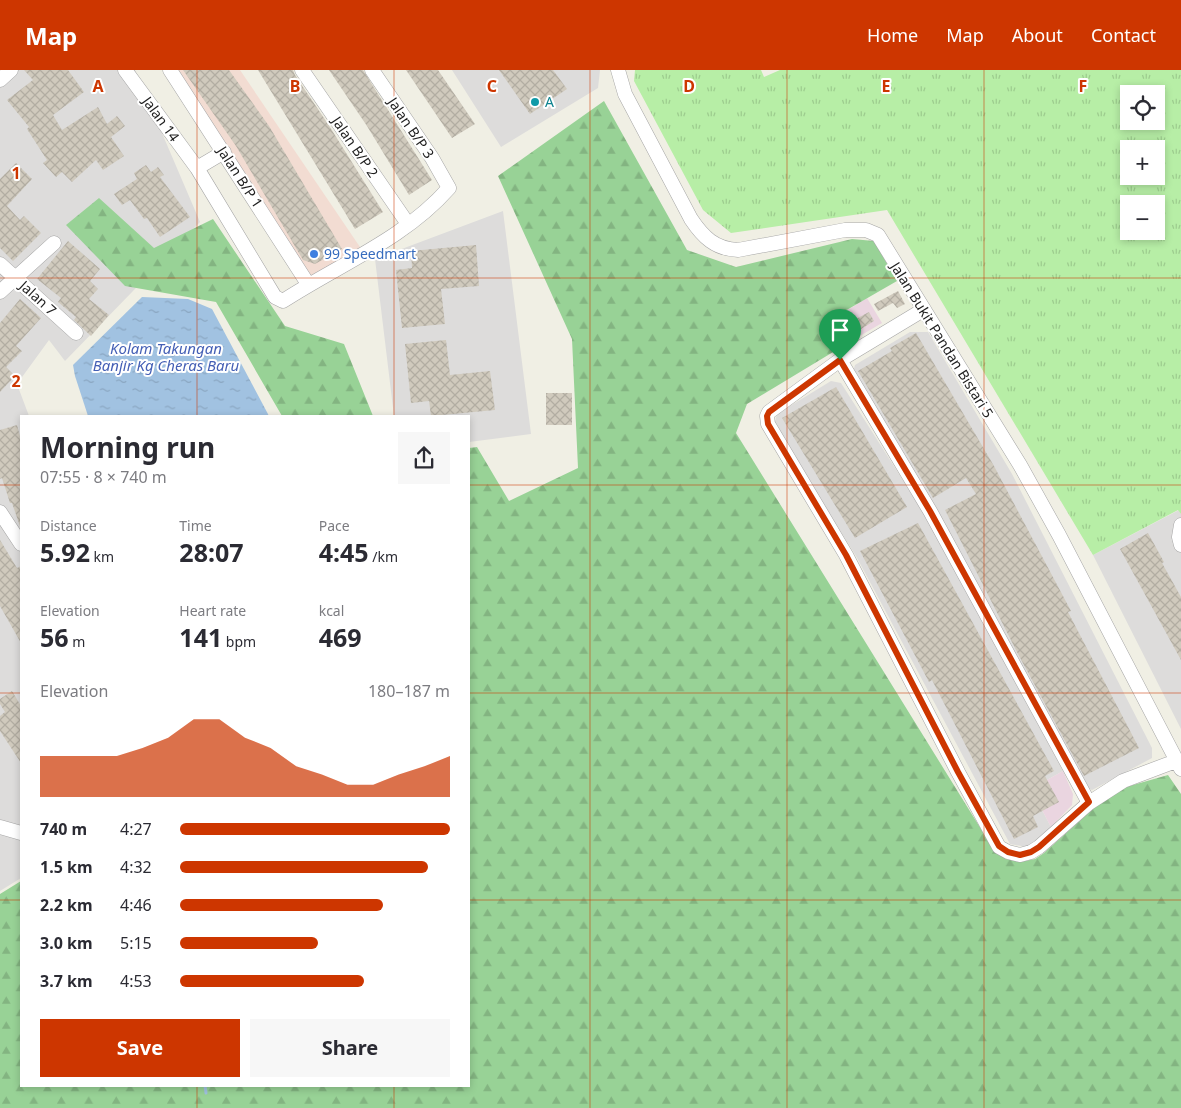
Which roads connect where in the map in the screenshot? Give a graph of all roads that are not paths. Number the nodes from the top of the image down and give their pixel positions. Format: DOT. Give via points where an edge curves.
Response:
graph roads {
  1 [pos="11,70"];
  2 [pos="125,70"];
  3 [pos="170,70"];
  4 [pos="302,70"];
  5 [pos="372,70"];
  6 [pos="618,70"];
  7 [pos="0,80"];
  8 [pos="224,152"];
  9 [pos="197,168"];
  10 [pos="408,224"];
  11 [pos="54,243"];
  12 [pos="0,264"];
  13 [pos="15,278"];
  14 [pos="308,284"];
  15 [pos="0,292"];
  16 [pos="923,310"];
  17 [pos="76,333"];
  18 [pos="840,360"];
  19 [pos="0,512"];
  20 [pos="1181,525"];
  21 [pos="20,542"];
  22 [pos="1181,545"];
  23 [pos="1179,765"];
  24 [pos="1089,802"];
  25 [pos="0,827"];
  26 [pos="20,833"];
  1 -- 7 [label="street"];
  2 -- 9 [label="street, Jalan 14"];
  3 -- 8 [label="street, Jalan B/P 1"];
  4 -- 10 [label="street, Jalan B/P 2"];
  5 -- 10 [label="street, Jalan B/P 3" via="449,188"];
  6 -- 16 [label="street, Jalan Bukit Pandan Bistari 5" via="625,94 691,219 710,242 738,250 845,230 872,232 882,240"];
  8 -- 9 [label="street"];
  8 -- 14 [label="street, Jalan B/P 1"];
  9 -- 14 [label="street, Jalan 14" via="275,297 283,301"];
  10 -- 14 [label="street" via="367,253"];
  11 -- 13 [label="street"];
  12 -- 13 [label="street, Jalan 7"];
  13 -- 15 [label="street"];
  13 -- 17 [label="street, Jalan 7"];
  16 -- 18 [label="street"];
  16 -- 23 [label="street, Jalan Bukit Pandan Bistari 5" via="1055,527"];
  18 -- 24 [label="street" via="930,511"];
  18 -- 24 [label="street" via="769,412 768,424 846,555 999,846 1013,854 1031,852"];
  19 -- 21 [label="street"];
  20 -- 22 [label="street"];
  23 -- 24 [label="street" via="1123,781"];
  25 -- 26 [label="street"];
}
